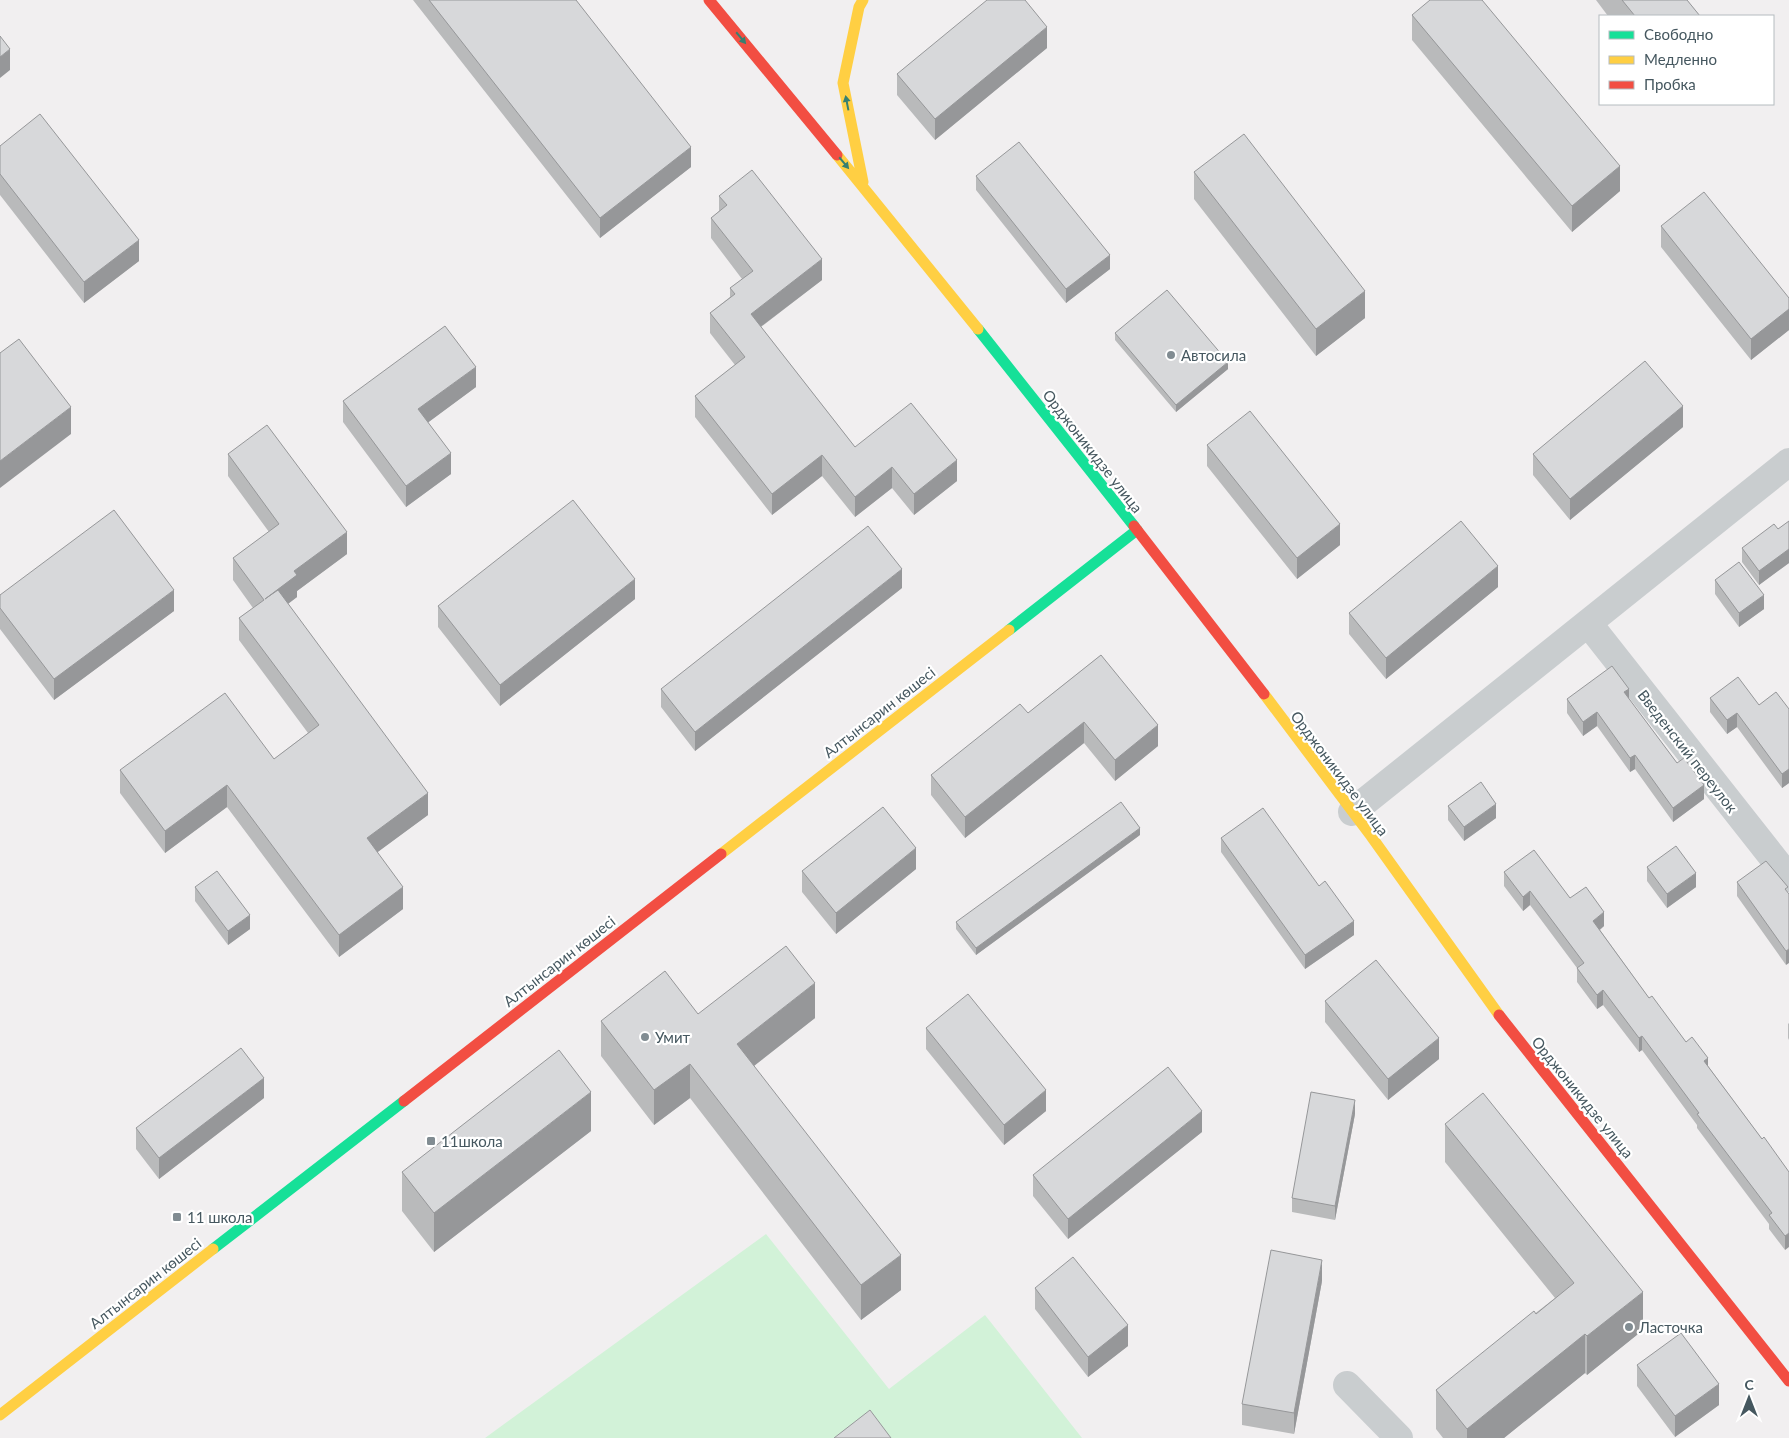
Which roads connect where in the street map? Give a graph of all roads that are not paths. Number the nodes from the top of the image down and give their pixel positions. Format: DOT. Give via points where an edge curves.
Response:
graph roads {
  1 [pos="709,0"];
  2 [pos="863,0"];
  3 [pos="863,186"];
  4 [pos="1789,462"];
  5 [pos="1137,530"];
  6 [pos="1588,623"];
  7 [pos="1352,812"];
  8 [pos="1789,878"];
  9 [pos="1789,1382"];
  10 [pos="1347,1385"];
  11 [pos="0,1415"];
  12 [pos="1399,1438"];
  1 -- 3 [label="street, Орджоникидзе улица, one-way"];
  3 -- 2 [label="street, one-way" via="843,83"];
  3 -- 5 [label="street, Орджоникидзе улица"];
  4 -- 6 [label="street"];
  5 -- 7 [label="street, Орджоникидзе улица"];
  5 -- 11 [label="street, Алтынсарин көшесі"];
  6 -- 7 [label="street"];
  6 -- 8 [label="street, Введенский переулок"];
  7 -- 9 [label="street, Орджоникидзе улица" via="1513,1034"];
  10 -- 12 [label="street"];
}
